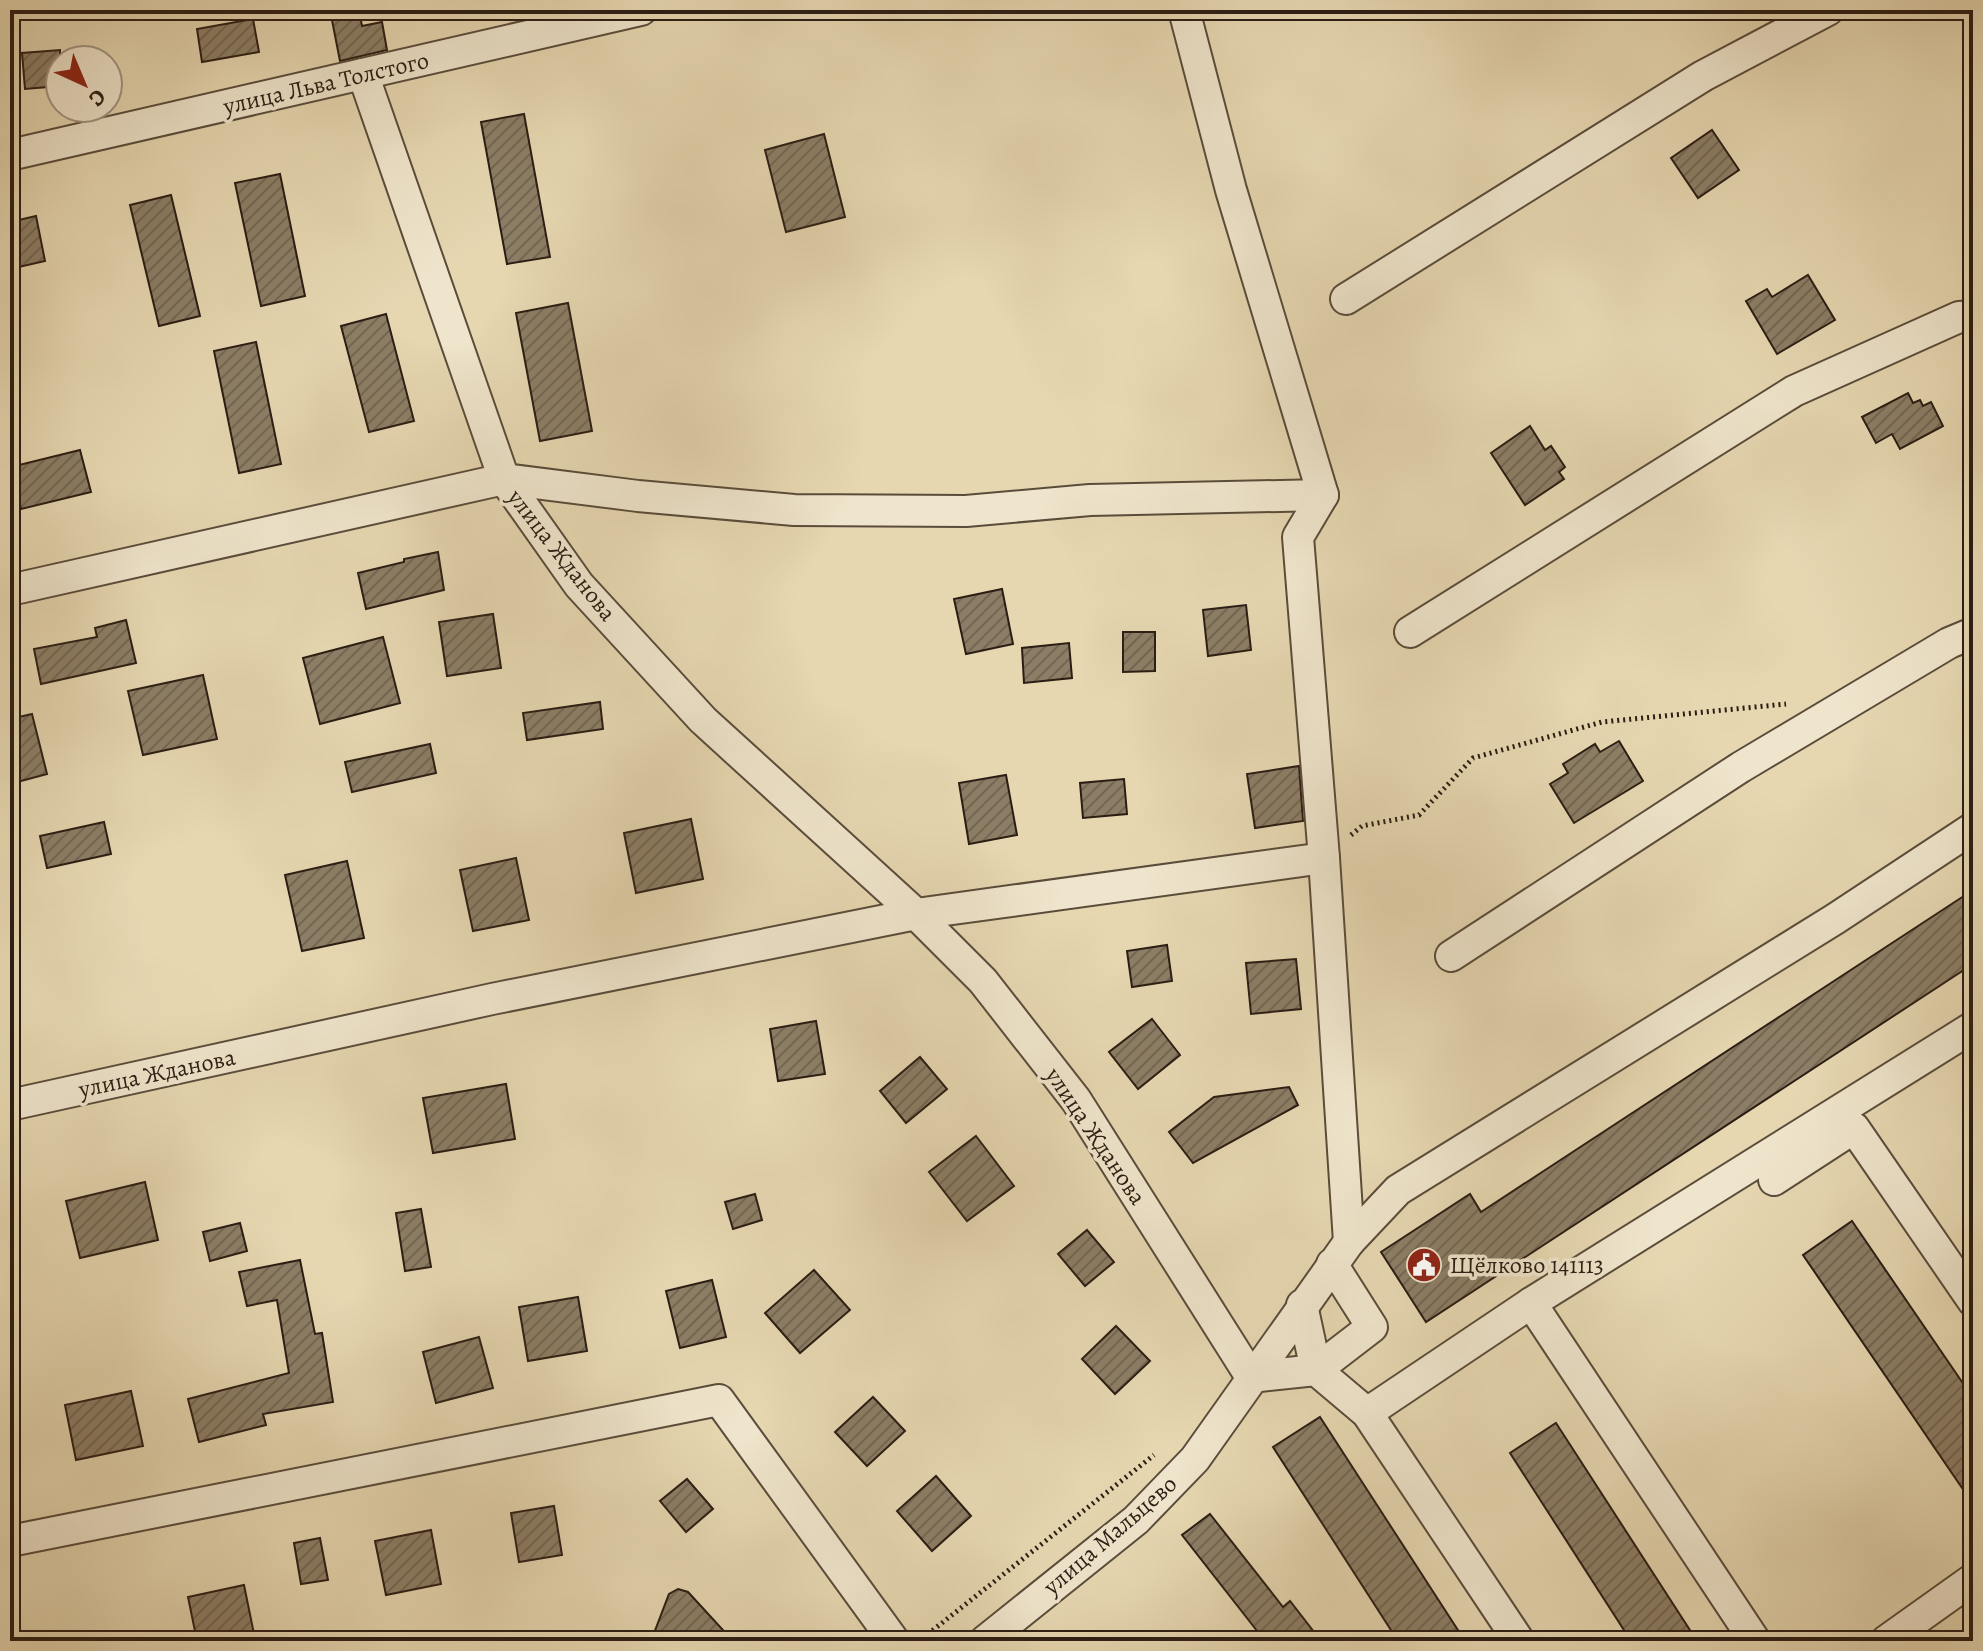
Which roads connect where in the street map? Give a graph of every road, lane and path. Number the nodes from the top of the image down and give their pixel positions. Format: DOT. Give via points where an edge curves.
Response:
graph roads {
  1 [pos="641,10"];
  2 [pos="1184,10"];
  3 [pos="1828,10"];
  4 [pos="363,74"];
  5 [pos="10,155"];
  6 [pos="1346,299"];
  7 [pos="1973,316"];
  8 [pos="504,479"];
  9 [pos="1323,495"];
  10 [pos="10,590"];
  11 [pos="1410,632"];
  12 [pos="1973,633"];
  13 [pos="1799,703"];
  14 [pos="1973,828"];
  15 [pos="1324,858"];
  16 [pos="916,914"];
  17 [pos="1451,956"];
  18 [pos="1973,1027"];
  19 [pos="10,1105"];
  20 [pos="1774,1180"];
  21 [pos="1340,1253"];
  22 [pos="1973,1301"];
  23 [pos="1531,1303"];
  24 [pos="1302,1305"];
  25 [pos="1316,1370"];
  26 [pos="1251,1377"];
  27 [pos="1367,1413"];
  28 [pos="1165,1446"];
  29 [pos="10,1541"];
  30 [pos="1973,1579"];
  31 [pos="894,1641"];
  32 [pos="919,1641"];
  33 [pos="985,1641"];
  34 [pos="1519,1641"];
  35 [pos="1755,1641"];
  36 [pos="1886,1641"];
  1 -- 4 [label="street, улица Льва Толстого"];
  2 -- 9 [label="street" via="1231,190"];
  3 -- 6 [label="street" via="1703,76"];
  4 -- 5 [label="street, улица Льва Толстого"];
  4 -- 8 [label="street"];
  7 -- 11 [label="street" via="1959,317 1794,391"];
  8 -- 9 [label="street" via="794,510 966,511 1090,500"];
  8 -- 10 [label="street, улица Жданова"];
  8 -- 16 [label="street, улица Жданова" via="579,585 703,720"];
  9 -- 15 [label="street" via="1298,537"];
  12 -- 17 [label="street" via="1741,767"];
  13 -- 15 [label="path" via="1602,722 1473,758 1419,815 1362,826"];
  14 -- 21 [label="street, улица Мальцево" via="1398,1190"];
  15 -- 16 [label="street, улица Жданова"];
  15 -- 21 [label="street"];
  16 -- 19 [label="street, улица Жданова" via="492,999"];
  16 -- 26 [label="street, улица Жданова" via="983,981 1076,1100"];
  18 -- 23 [label="street"];
  20 -- 22 [label="street" via="1854,1128"];
  21 -- 24 [label="street, улица Мальцево"];
  21 -- 25 [label="street" via="1372,1327"];
  23 -- 27 [label="street"];
  23 -- 35 [label="street"];
  24 -- 25 [label="street"];
  24 -- 26 [label="street, улица Мальцево"];
  25 -- 26 [label="street"];
  25 -- 27 [label="street"];
  26 -- 33 [label="street, улица Мальцево" via="1195,1459 1136,1520"];
  27 -- 34 [label="street"];
  28 -- 32 [label="path"];
  29 -- 31 [label="street" via="719,1400"];
  30 -- 36 [label="street"];
}
